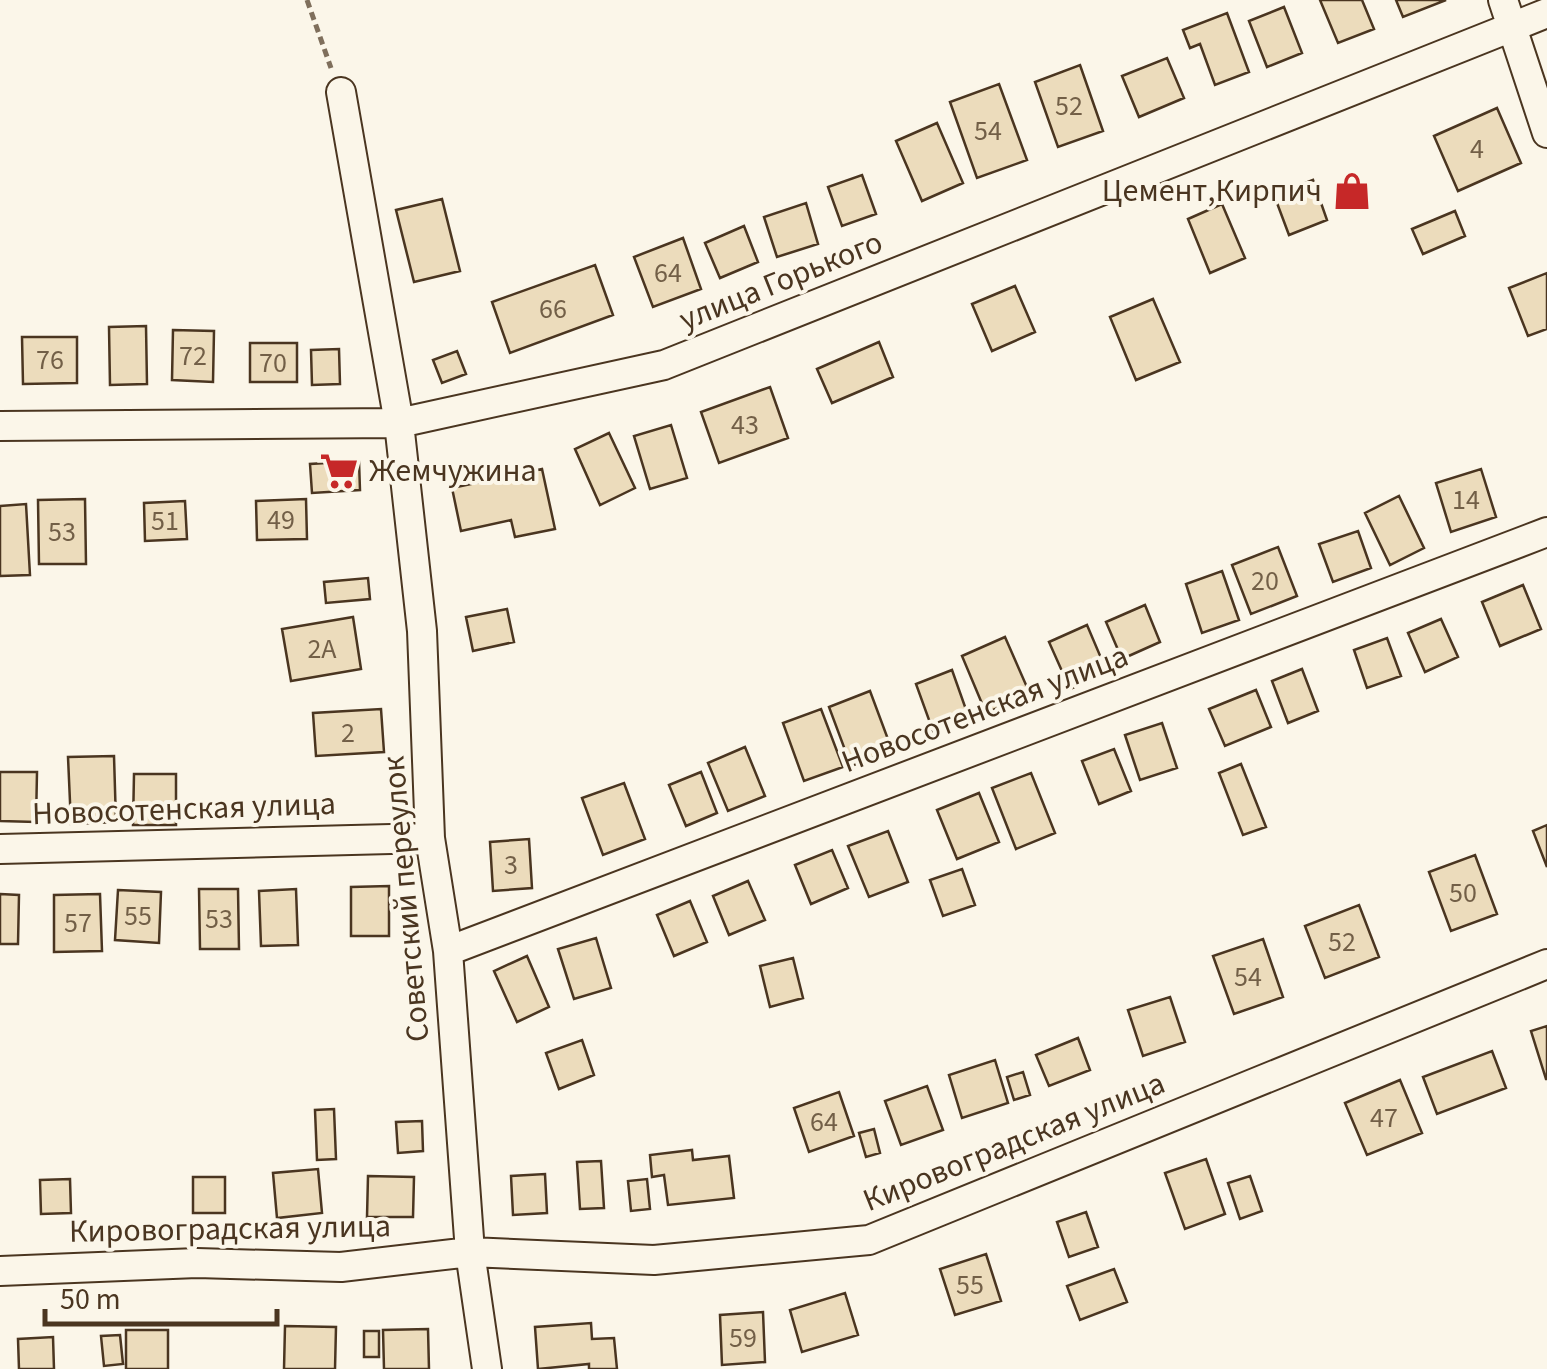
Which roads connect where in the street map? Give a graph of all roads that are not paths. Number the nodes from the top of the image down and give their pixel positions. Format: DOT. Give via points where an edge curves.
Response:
graph roads {
  1 [pos="1502,0"];
  2 [pos="1547,13"];
  3 [pos="1512,27"];
  4 [pos="341,92"];
  5 [pos="1547,133"];
  6 [pos="399,423"];
  7 [pos="0,426"];
  8 [pos="1547,532"];
  9 [pos="430,838"];
  10 [pos="0,849"];
  11 [pos="448,950"];
  12 [pos="1547,964"];
  13 [pos="470,1252"];
  14 [pos="0,1270"];
  15 [pos="487,1369"];
  1 -- 3 [label="street"];
  2 -- 3 [label="street, улица Горького"];
  3 -- 5 [label="street"];
  3 -- 6 [label="street, улица Горького" via="664,365"];
  4 -- 6 [label="street, Советский переулок"];
  6 -- 7 [label="street, улица Горького"];
  6 -- 9 [label="street, Советский переулок" via="422,631"];
  8 -- 11 [label="street, Новосотенская улица"];
  9 -- 10 [label="street, Новосотенская улица"];
  9 -- 11 [label="street, Советский переулок"];
  11 -- 13 [label="street, Советский переулок"];
  12 -- 13 [label="street, Кировоградская улица" via="869,1240 654,1260"];
  13 -- 14 [label="street, Кировоградская улица" via="341,1268 197,1263"];
  13 -- 15 [label="street, Советский переулок"];
}
